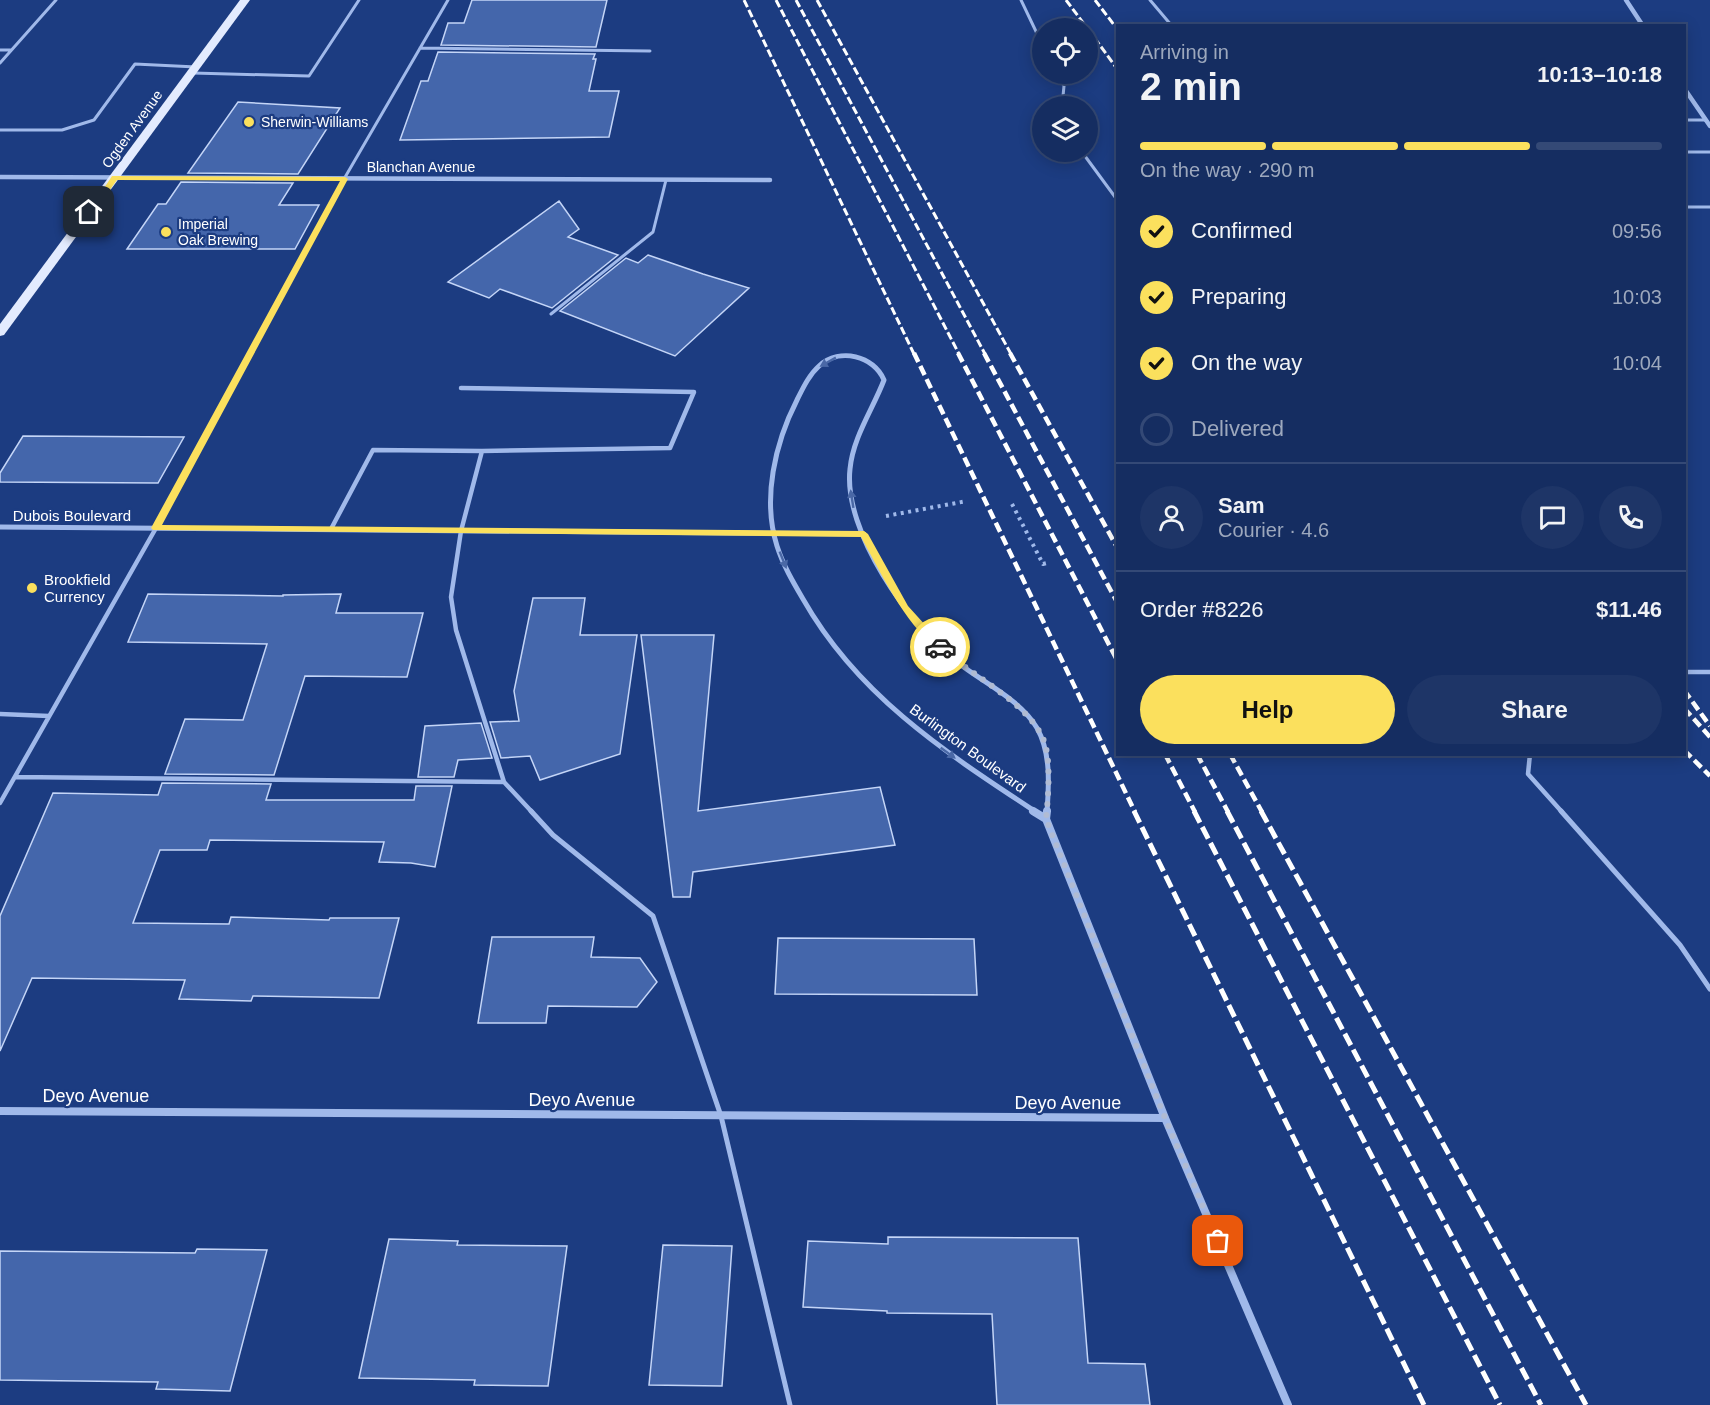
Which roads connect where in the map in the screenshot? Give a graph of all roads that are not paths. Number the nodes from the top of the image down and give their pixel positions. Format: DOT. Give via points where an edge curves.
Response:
graph roads {
  1 [pos="56,0"];
  2 [pos="244,0"];
  3 [pos="358,0"];
  4 [pos="448,0"];
  5 [pos="1021,0"];
  6 [pos="1150,0"];
  7 [pos="1626,0"];
  8 [pos="1032,23"];
  9 [pos="1170,24"];
  10 [pos="1642,24"];
  11 [pos="420,48"];
  12 [pos="0,50"];
  13 [pos="12,50"];
  14 [pos="650,51"];
  15 [pos="0,63"];
  16 [pos="194,70"];
  17 [pos="1686,91"];
  18 [pos="1702,114"];
  19 [pos="1710,114"];
  20 [pos="1686,120"];
  21 [pos="1706,120"];
  22 [pos="1710,126"];
  23 [pos="0,130"];
  24 [pos="1710,152"];
  25 [pos="1686,153"];
  26 [pos="1089,162"];
  27 [pos="0,177"];
  28 [pos="115,178"];
  29 [pos="345,179"];
  30 [pos="666,180"];
  31 [pos="770,180"];
  32 [pos="1116,198"];
  33 [pos="1686,207"];
  34 [pos="1710,207"];
  35 [pos="551,314"];
  36 [pos="0,332"];
  37 [pos="461,388"];
  38 [pos="482,451"];
  39 [pos="0,527"];
  40 [pos="156,528"];
  41 [pos="331,530"];
  42 [pos="461,531"];
  43 [pos="774,533"];
  44 [pos="864,534"];
  45 [pos="1686,672"];
  46 [pos="1710,672"];
  47 [pos="0,714"];
  48 [pos="49,716"];
  49 [pos="1530,756"];
  50 [pos="15,777"];
  51 [pos="504,782"];
  52 [pos="0,803"];
  53 [pos="1046,819"];
  54 [pos="1710,989"];
  55 [pos="0,1111"];
  56 [pos="721,1116"];
  57 [pos="1165,1118"];
  58 [pos="790,1405"];
  59 [pos="1288,1405"];
  1 -- 13 [label="lane"];
  2 -- 16 [label="main road, Ogden Avenue"];
  3 -- 16 [label="lane" via="309,76"];
  4 -- 11 [label="lane"];
  5 -- 8 [label="lane"];
  6 -- 9 [label="lane"];
  7 -- 10 [label="street"];
  11 -- 14 [label="lane"];
  11 -- 29 [label="lane"];
  12 -- 13 [label="lane"];
  13 -- 15 [label="lane"];
  16 -- 23 [label="lane" via="135,64 94,120 62,130"];
  16 -- 28 [label="main road, Ogden Avenue"];
  17 -- 18 [label="street"];
  18 -- 19 [label="lane"];
  18 -- 21 [label="street"];
  20 -- 21 [label="lane"];
  21 -- 22 [label="street"];
  24 -- 25 [label="lane"];
  26 -- 32 [label="lane"];
  27 -- 28 [label="street, Blanchan Avenue"];
  28 -- 29 [label="street, Blanchan Avenue"];
  28 -- 36 [label="main road, Ogden Avenue"];
  29 -- 30 [label="street, Blanchan Avenue"];
  29 -- 40 [label="lane"];
  30 -- 31 [label="street, Blanchan Avenue"];
  30 -- 35 [label="lane" via="653,231"];
  33 -- 34 [label="lane"];
  37 -- 38 [label="lane" via="694,392 670,448"];
  38 -- 41 [label="lane" via="374,450"];
  38 -- 42 [label="lane"];
  39 -- 40 [label="street, Dubois Boulevard"];
  40 -- 41 [label="street, Dubois Boulevard"];
  40 -- 48 [label="lane"];
  41 -- 42 [label="street, Dubois Boulevard"];
  42 -- 43 [label="street, Dubois Boulevard"];
  42 -- 51 [label="lane" via="451,597 456,630"];
  43 -- 44 [label="street, Dubois Boulevard"];
  44 -- 43 [label="street, Burlington Boulevard, one-way" via="852,505 849,477 864,422 884,380 879,368 868,360 853,357 835,357 821,364 790,414 775,466 771,498"];
  43 -- 53 [label="street, Burlington Boulevard, one-way" via="782,560 816,626 841,660 904,720"];
  44 -- 53 [label="street, Burlington Boulevard" via="905,608 924,632 971,673 1020,707 1035,725 1045,745"];
  45 -- 46 [label="lane"];
  47 -- 48 [label="lane"];
  48 -- 50 [label="lane"];
  49 -- 54 [label="lane" via="1528,774 1680,945"];
  50 -- 51 [label="lane"];
  50 -- 52 [label="lane"];
  51 -- 56 [label="lane" via="553,835 653,916"];
  53 -- 57 [label="street, Burlington Boulevard"];
  55 -- 56 [label="street, Deyo Avenue"];
  56 -- 57 [label="street, Deyo Avenue"];
  56 -- 58 [label="lane"];
  57 -- 59 [label="street, Burlington Boulevard"];
}
